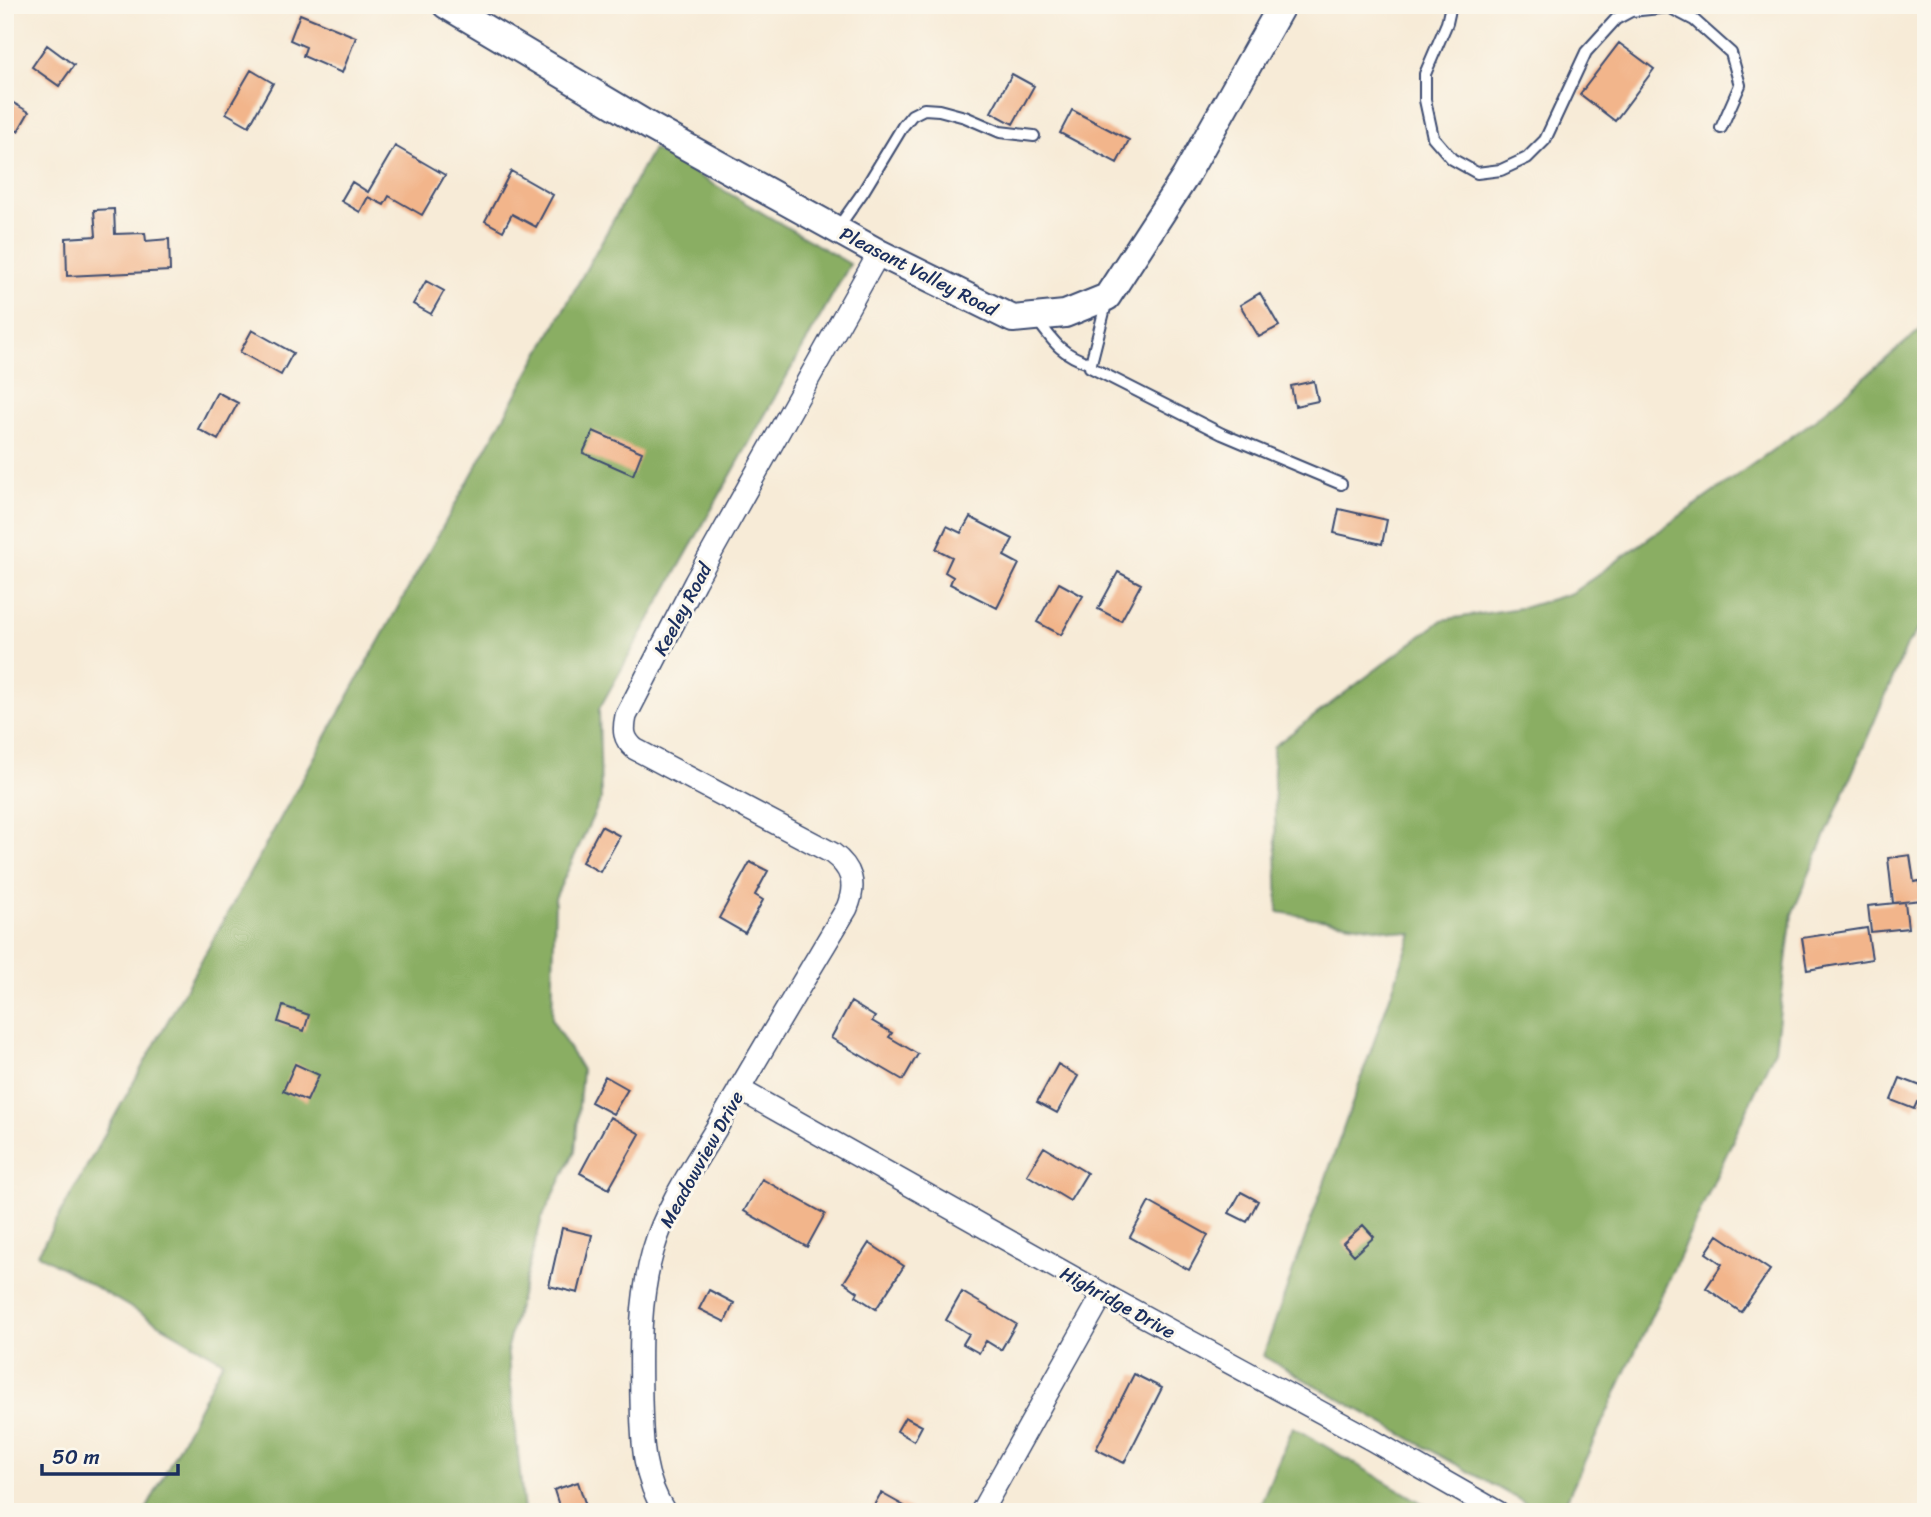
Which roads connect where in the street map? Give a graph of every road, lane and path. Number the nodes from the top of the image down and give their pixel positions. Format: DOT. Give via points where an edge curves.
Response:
graph roads {
  1 [pos="446,5"];
  2 [pos="1282,5"];
  3 [pos="1451,5"];
  4 [pos="1721,128"];
  5 [pos="1034,136"];
  6 [pos="836,229"];
  7 [pos="879,253"];
  8 [pos="1107,297"];
  9 [pos="1035,317"];
  10 [pos="1091,364"];
  11 [pos="1341,484"];
  12 [pos="849,872"];
  13 [pos="739,1089"];
  14 [pos="1103,1294"];
  15 [pos="665,1512"];
  16 [pos="981,1512"];
  17 [pos="1498,1512"];
  1 -- 6 [label="street, Pleasant Valley Road" via="651,127"];
  2 -- 8 [label="street" via="1185,177"];
  3 -- 4 [label="lane" via="1425,74 1425,100 1433,136 1452,159 1477,173 1502,170 1527,158 1545,140 1586,52 1616,19 1632,11 1669,8 1694,20 1731,53 1740,85"];
  5 -- 6 [label="lane" via="1000,132 965,117 924,109 903,125"];
  6 -- 7 [label="street, Pleasant Valley Road"];
  7 -- 9 [label="street, Pleasant Valley Road" via="1013,319"];
  7 -- 12 [label="street, Keeley Road" via="695,582 624,726 624,736 635,749 819,845 843,861"];
  8 -- 9 [label="street, Pleasant Valley Road" via="1065,314"];
  8 -- 10 [label="lane"];
  9 -- 10 [label="lane" via="1055,345"];
  10 -- 11 [label="lane" via="1222,433"];
  12 -- 13 [label="street, Meadowview Drive" via="852,896 846,908"];
  13 -- 14 [label="street, Highridge Drive"];
  13 -- 15 [label="street, Meadowview Drive" via="677,1196 653,1249 647,1276 639,1338 642,1439 648,1479"];
  14 -- 16 [label="street"];
  14 -- 17 [label="street, Highridge Drive"];
}
